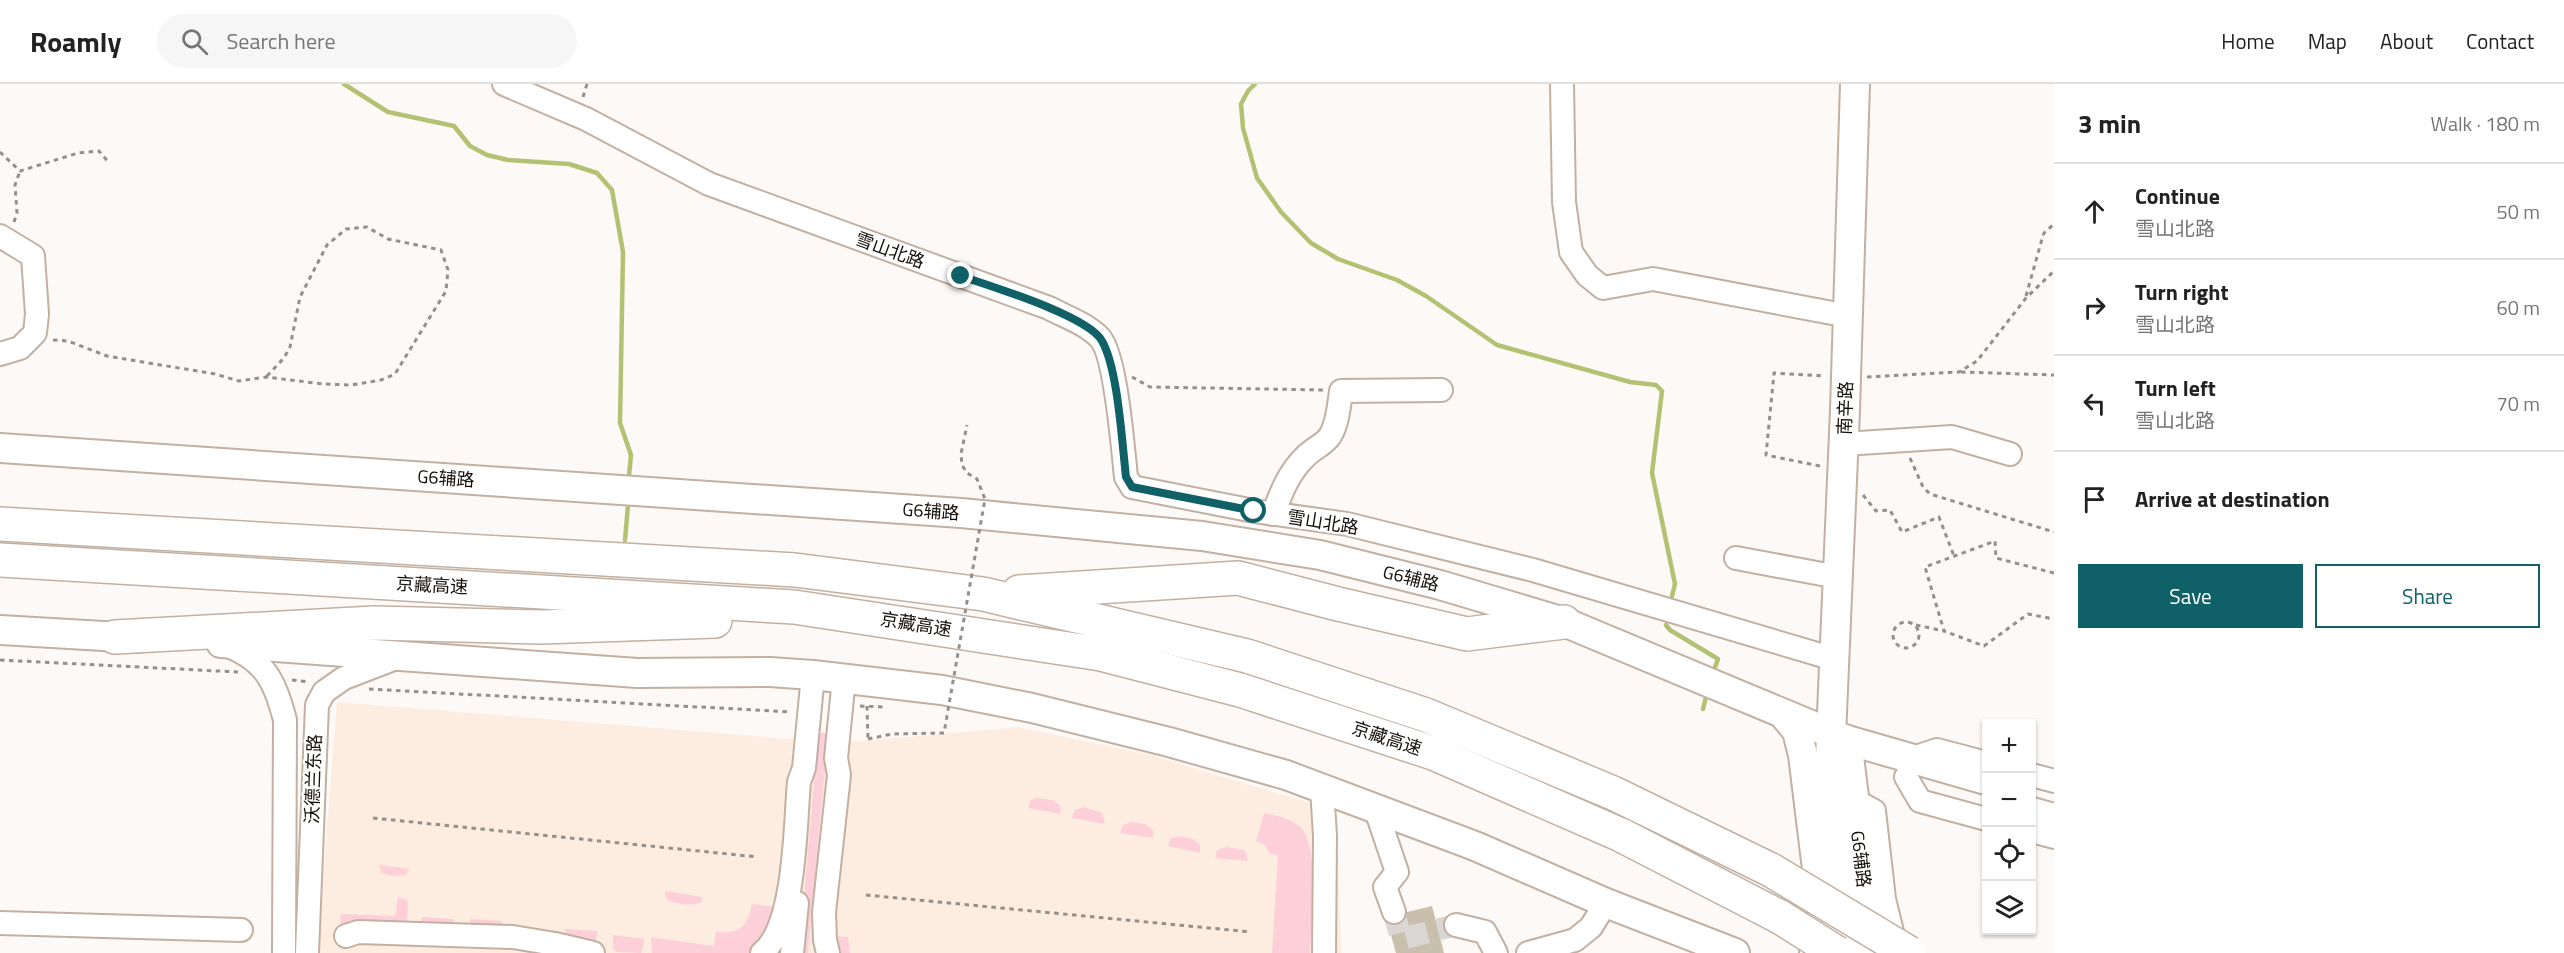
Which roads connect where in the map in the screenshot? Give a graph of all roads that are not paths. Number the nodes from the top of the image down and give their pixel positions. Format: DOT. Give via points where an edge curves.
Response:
graph roads {
  1 [pos="504,84"];
  2 [pos="1562,84"];
  3 [pos="1855,84"];
  4 [pos="6,240"];
  5 [pos="1848,316"];
  6 [pos="0,354"];
  7 [pos="1441,390"];
  8 [pos="0,448"];
  9 [pos="2010,454"];
  10 [pos="1843,465"];
  11 [pos="1273,514"];
  12 [pos="0,524"];
  13 [pos="1736,558"];
  14 [pos="0,560"];
  15 [pos="1838,577"];
  16 [pos="982,594"];
  17 [pos="864,616"];
  18 [pos="1564,622"];
  19 [pos="0,630"];
  20 [pos="115,637"];
  21 [pos="219,643"];
  22 [pos="401,656"];
  23 [pos="1834,659"];
  24 [pos="813,675"];
  25 [pos="843,678"];
  26 [pos="1783,714"];
  27 [pos="285,729"];
  28 [pos="315,732"];
  29 [pos="1842,745"];
  30 [pos="836,758"];
  31 [pos="1982,762"];
  32 [pos="804,768"];
  33 [pos="1908,768"];
  34 [pos="2036,776"];
  35 [pos="1982,779"];
  36 [pos="2054,781"];
  37 [pos="1322,788"];
  38 [pos="2036,794"];
  39 [pos="1982,797"];
  40 [pos="2054,799"];
  41 [pos="1854,800"];
  42 [pos="1376,810"];
  43 [pos="2036,813"];
  44 [pos="1982,818"];
  45 [pos="2054,818"];
  46 [pos="2036,832"];
  47 [pos="2054,837"];
  48 [pos="1606,903"];
  49 [pos="1394,912"];
  50 [pos="0,923"];
  51 [pos="1456,925"];
  52 [pos="241,930"];
  53 [pos="420,940"];
  54 [pos="307,943"];
  55 [pos="1577,946"];
  56 [pos="451,950"];
  57 [pos="284,953"];
  58 [pos="538,953"];
  59 [pos="593,953"];
  60 [pos="762,953"];
  61 [pos="792,953"];
  62 [pos="812,953"];
  63 [pos="828,953"];
  64 [pos="1324,953"];
  65 [pos="1496,953"];
  66 [pos="1528,953"];
  67 [pos="1735,953"];
  68 [pos="1814,953"];
  69 [pos="1837,953"];
  70 [pos="1853,953"];
  71 [pos="1873,953"];
  72 [pos="1898,953"];
  73 [pos="1909,953"];
  1 -- 11 [label="street, 雪山北路" via="586,120 709,184 1049,308 1088,328 1102,340 1111,368 1126,477 1132,487"];
  2 -- 5 [label="street" via="1564,202 1571,252 1587,275 1603,288 1653,279"];
  3 -- 5 [label="main road, 南辛路"];
  4 -- 6 [label="street" via="33,256 37,314 35,333 20,348"];
  5 -- 10 [label="main road, 南辛路"];
  7 -- 11 [label="street" via="1341,391 1335,426 1329,437 1305,456 1292,473"];
  8 -- 18 [label="main road, G6辅路" via="950,512 1202,536 1320,555"];
  9 -- 10 [label="street" via="1952,437 1902,440"];
  10 -- 15 [label="main road, 南辛路"];
  11 -- 23 [label="street, 雪山北路" via="1347,524 1533,570"];
  12 -- 16 [label="highway" via="795,570"];
  13 -- 15 [label="street"];
  14 -- 17 [label="highway, 京藏高速" via="794,607"];
  15 -- 23 [label="main road, 南辛路"];
  16 -- 18 [label="highway" via="1238,578 1467,634"];
  16 -- 73 [label="highway, bridge" via="1247,656 1426,715 1613,793 1771,870"];
  17 -- 20 [label="highway" via="542,627 374,623"];
  17 -- 69 [label="highway, 京藏高速, bridge" via="1101,654 1240,690 1433,753 1621,835 1780,917"];
  18 -- 26 [label="main road, G6辅路"];
  19 -- 20 [label="main road"];
  20 -- 21 [label="main road"];
  21 -- 22 [label="main road"];
  21 -- 27 [label="street, 沃德兰东路" via="245,653 262,666 277,691"];
  22 -- 24 [label="main road" via="637,673"];
  22 -- 28 [label="street, 沃德兰东路" via="344,678 324,692 317,705"];
  23 -- 29 [label="main road, 南辛路"];
  24 -- 25 [label="main road"];
  24 -- 32 [label="street"];
  25 -- 30 [label="street"];
  25 -- 37 [label="main road" via="942,690 1032,708 1169,742"];
  26 -- 29 [label="main road, G6辅路"];
  26 -- 68 [label="main road" via="1797,731 1803,755 1824,926"];
  27 -- 28 [label="street"];
  27 -- 57 [label="street, 沃德兰东路"];
  28 -- 54 [label="street, 沃德兰东路"];
  29 -- 33 [label="main road, G6辅路"];
  29 -- 41 [label="main road, G6辅路"];
  29 -- 70 [label="main road" via="1829,783"];
  30 -- 62 [label="street" via="828,773"];
  30 -- 63 [label="street" via="839,775 824,912"];
  31 -- 33 [label="street" via="1936,750"];
  32 -- 60 [label="street" via="799,782 790,893 778,931"];
  32 -- 61 [label="street" via="808,780"];
  33 -- 35 [label="main road, G6辅路"];
  33 -- 39 [label="main road, G6辅路"];
  33 -- 44 [label="street" via="1920,801"];
  34 -- 36 [label="street"];
  37 -- 42 [label="main road"];
  37 -- 64 [label="street"];
  38 -- 40 [label="main road"];
  41 -- 71 [label="main road, G6辅路"];
  41 -- 72 [label="street" via="1874,811 1884,899"];
  42 -- 48 [label="main road" via="1475,846"];
  42 -- 49 [label="street" via="1397,872 1385,887"];
  43 -- 45 [label="main road"];
  46 -- 47 [label="street"];
  48 -- 55 [label="street"];
  48 -- 67 [label="main road"];
  50 -- 52 [label="street"];
  51 -- 65 [label="street" via="1485,932"];
  53 -- 54 [label="street" via="358,932"];
  53 -- 56 [label="street"];
  53 -- 59 [label="street" via="513,937"];
  55 -- 66 [label="street"];
  56 -- 58 [label="street"];
}
